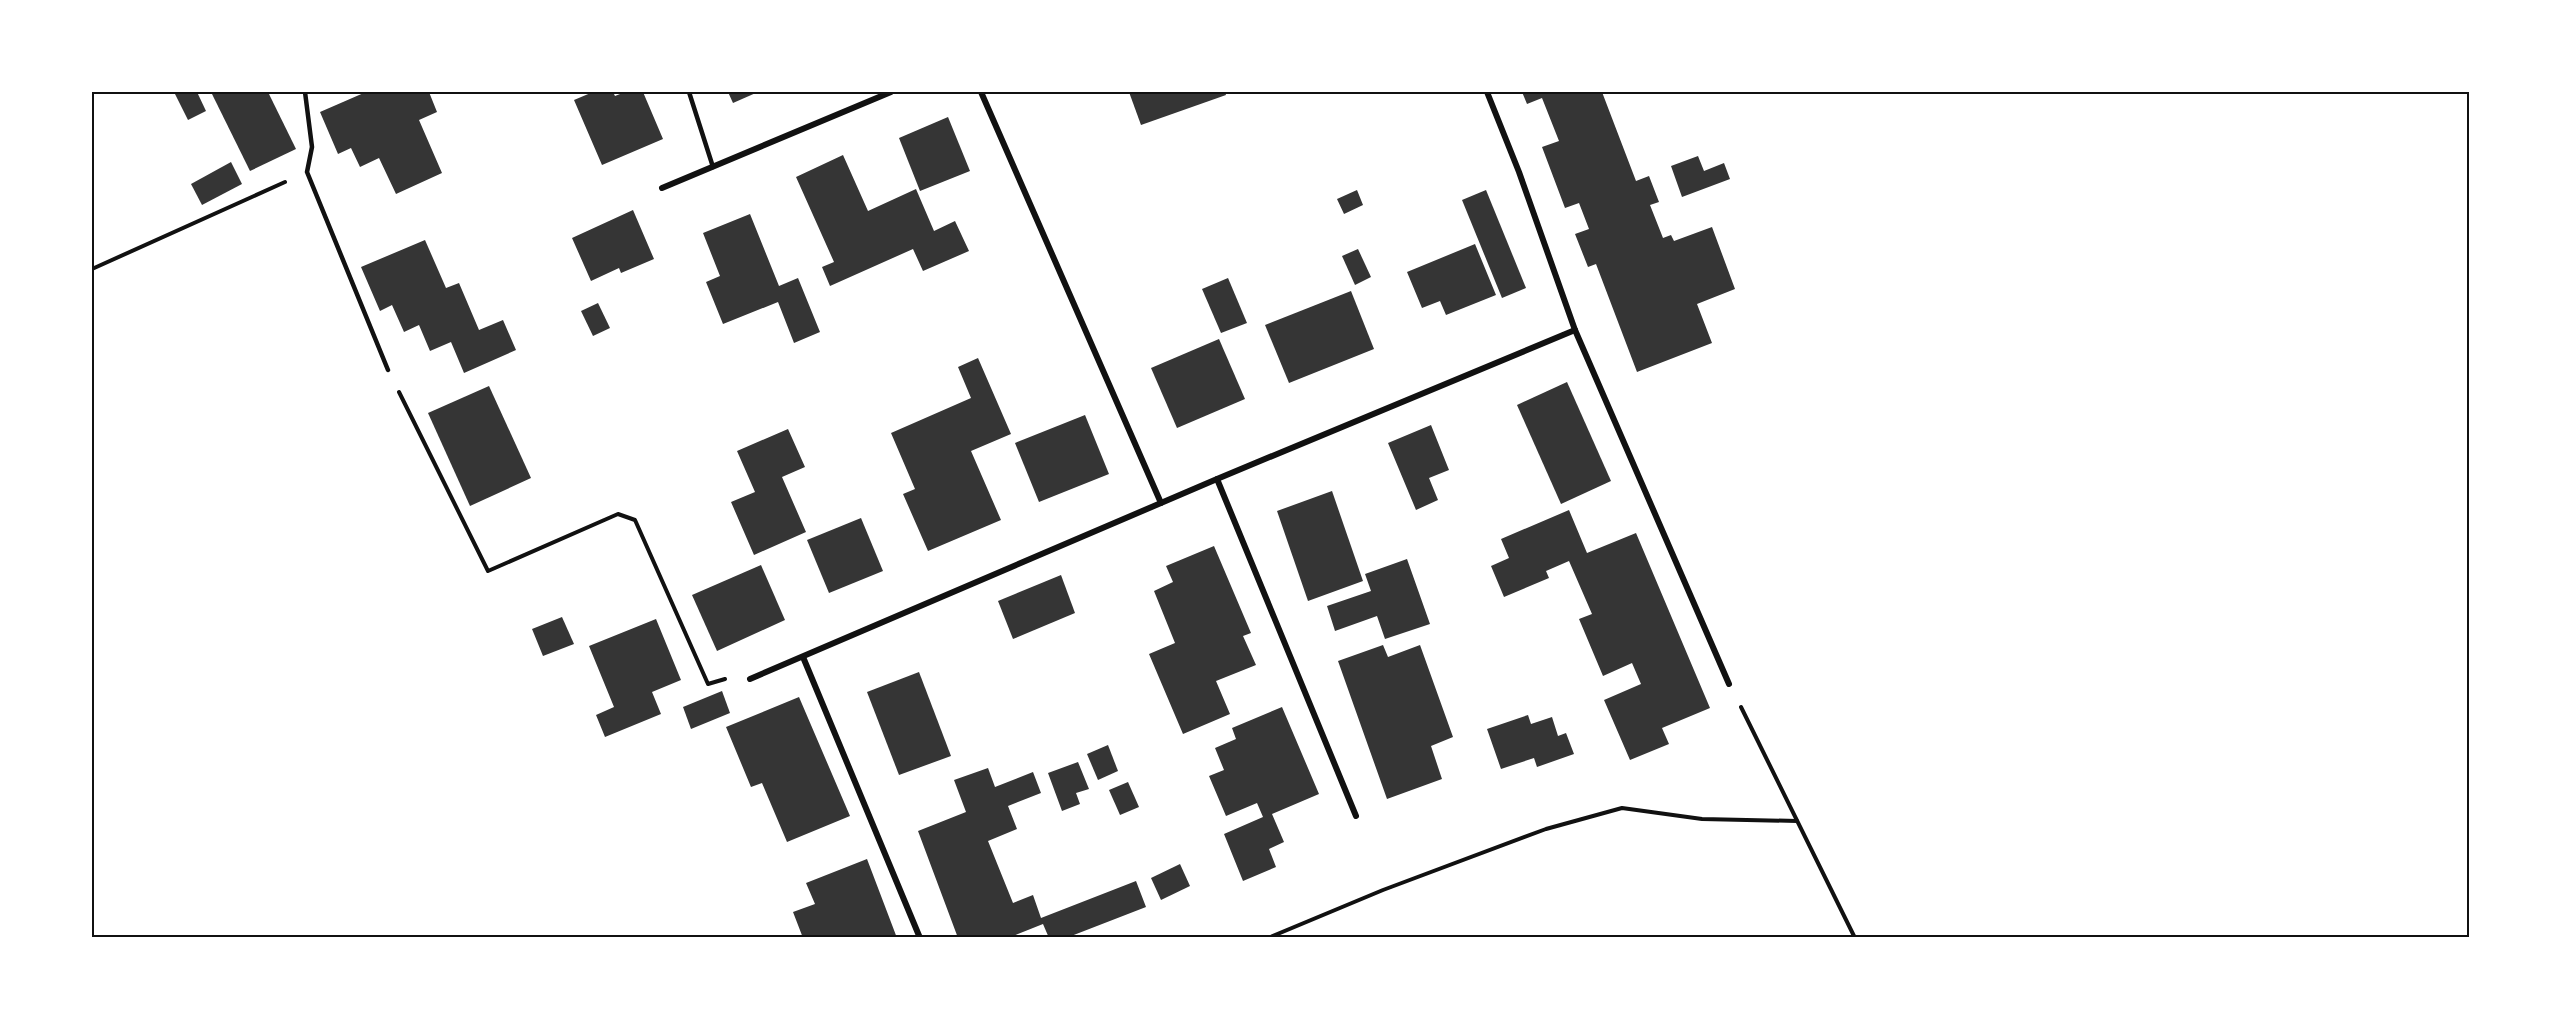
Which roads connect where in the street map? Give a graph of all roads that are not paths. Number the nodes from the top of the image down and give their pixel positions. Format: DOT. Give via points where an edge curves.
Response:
graph roads {
  1 [pos="305,92"];
  2 [pos="689,92"];
  3 [pos="891,92"];
  4 [pos="981,92"];
  5 [pos="1487,92"];
  6 [pos="713,167"];
  7 [pos="662,188"];
  8 [pos="1575,330"];
  9 [pos="388,370"];
  10 [pos="1217,479"];
  11 [pos="1161,503"];
  12 [pos="803,657"];
  13 [pos="750,679"];
  14 [pos="1729,684"];
  15 [pos="1356,816"];
  16 [pos="920,938"];
  1 -- 9 [label="lane" via="312,147 307,172"];
  2 -- 6 [label="lane"];
  3 -- 6 [label="street"];
  4 -- 11 [label="street"];
  5 -- 8 [label="street"];
  6 -- 7 [label="street"];
  8 -- 10 [label="street"];
  8 -- 14 [label="street"];
  10 -- 11 [label="street"];
  10 -- 15 [label="street"];
  11 -- 12 [label="street"];
  12 -- 13 [label="street"];
  12 -- 16 [label="street"];
}
